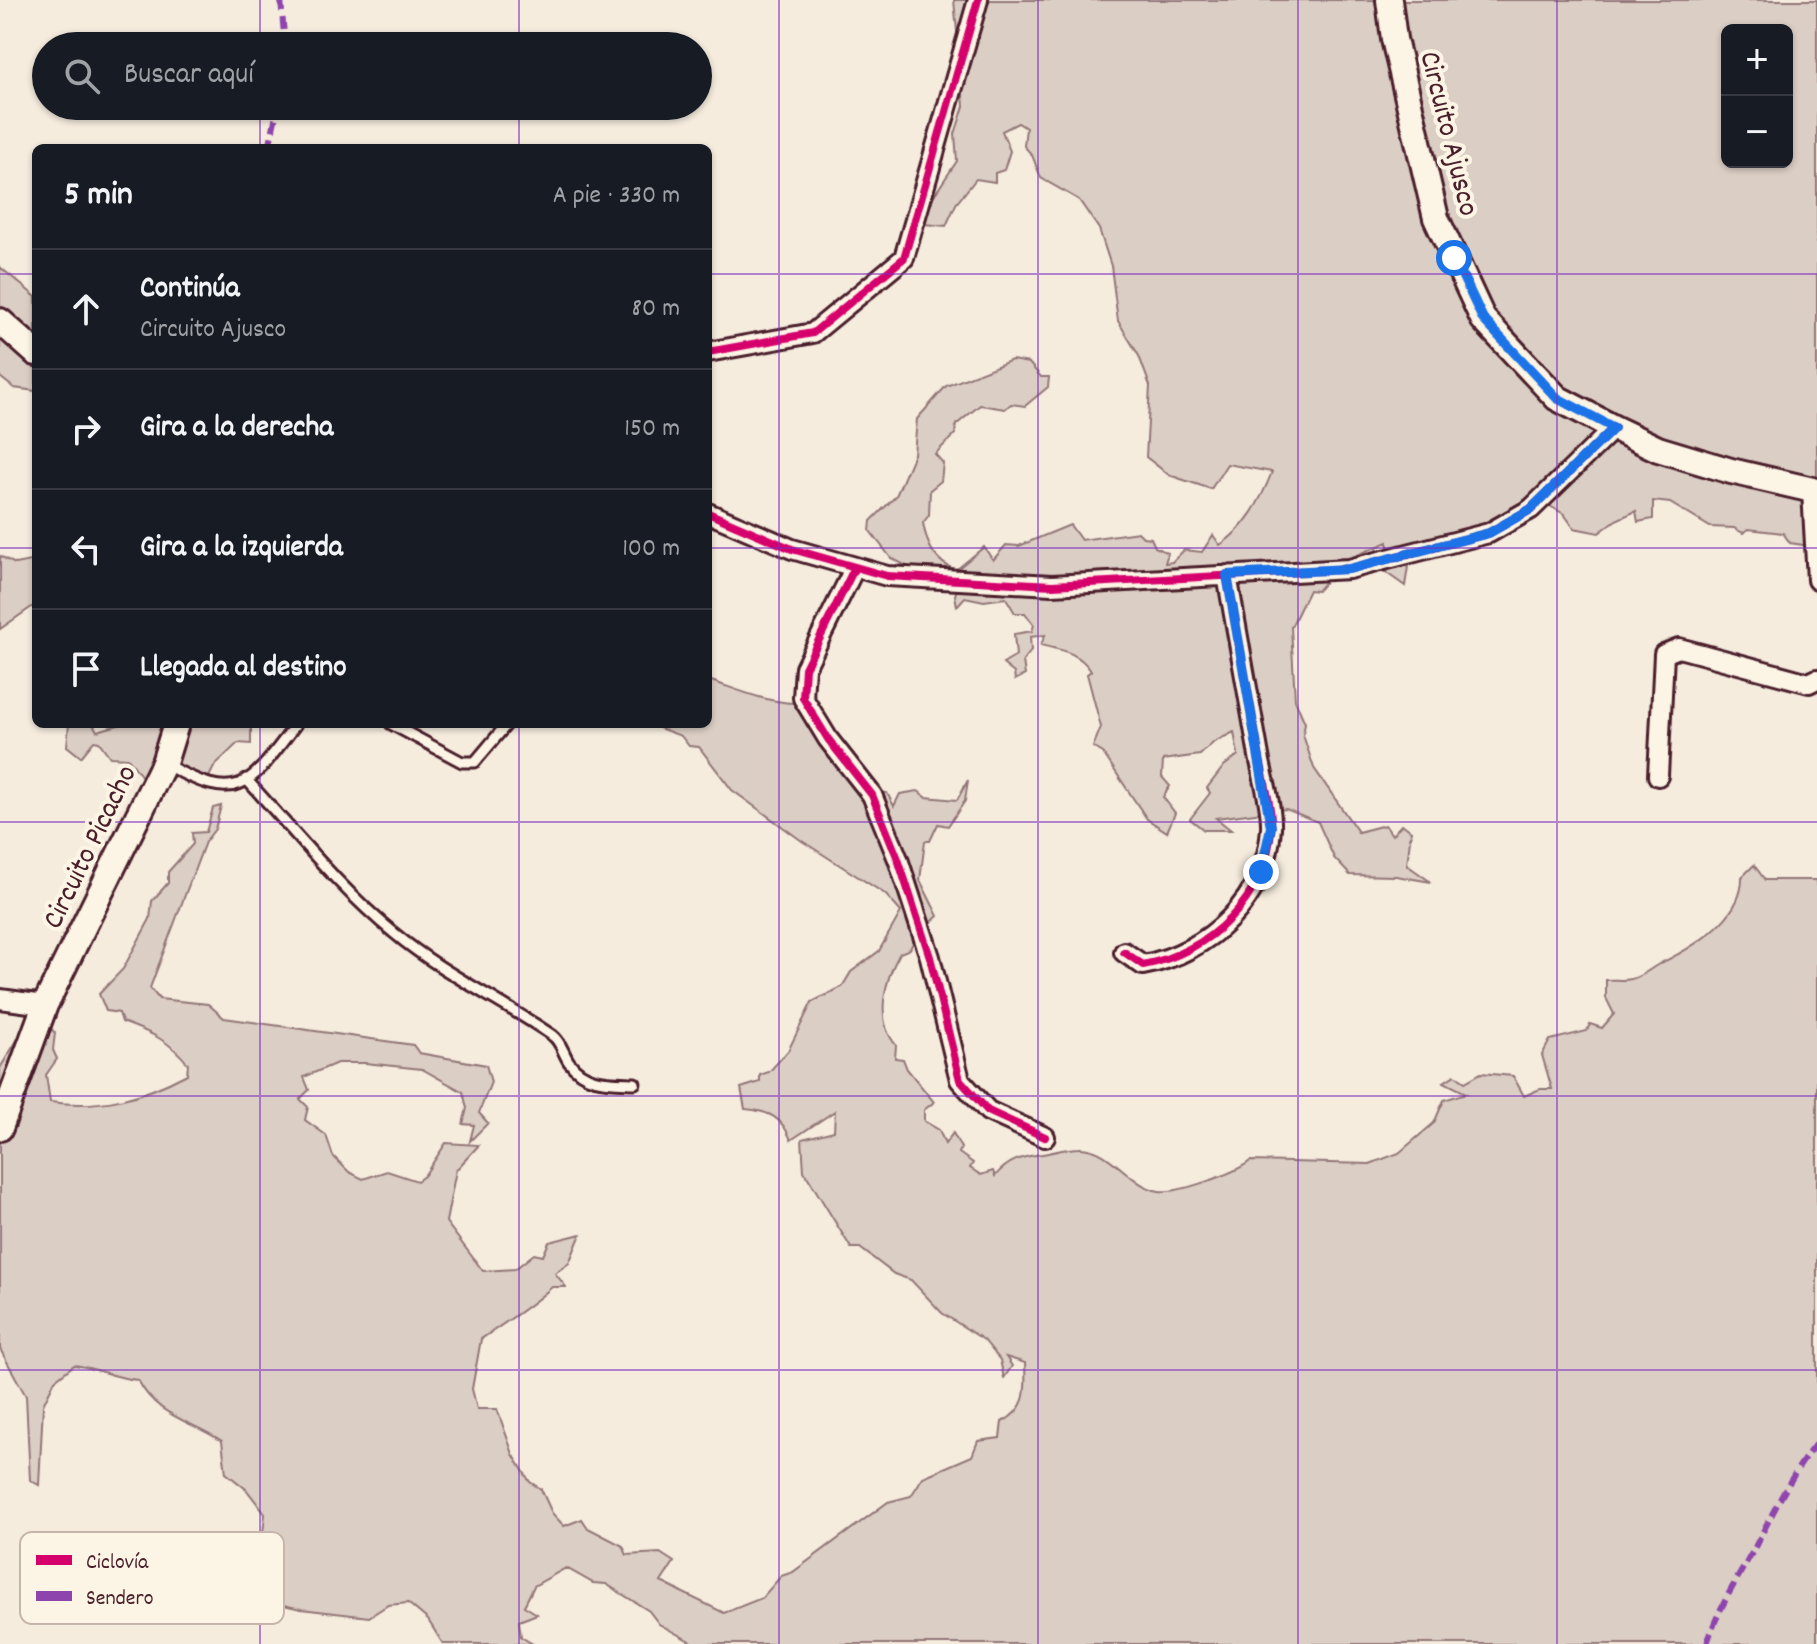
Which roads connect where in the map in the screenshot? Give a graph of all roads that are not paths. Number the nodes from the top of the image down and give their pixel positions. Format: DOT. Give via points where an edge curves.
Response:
graph roads {
  1 [pos="978,0"];
  2 [pos="1389,0"];
  3 [pos="0,321"];
  4 [pos="32,349"];
  5 [pos="712,351"];
  6 [pos="1614,428"];
  7 [pos="1814,491"];
  8 [pos="712,515"];
  9 [pos="855,567"];
  10 [pos="1227,575"];
  11 [pos="1817,580"];
  12 [pos="1817,679"];
  13 [pos="175,728"];
  14 [pos="293,728"];
  15 [pos="398,728"];
  16 [pos="504,728"];
  17 [pos="164,763"];
  18 [pos="1658,776"];
  19 [pos="246,779"];
  20 [pos="1124,952"];
  21 [pos="0,999"];
  22 [pos="45,1005"];
  23 [pos="635,1083"];
  24 [pos="0,1128"];
  25 [pos="1045,1137"];
  1 -- 5 [label="street" via="904,258 813,333"];
  2 -- 6 [label="main road, Circuito Ajusco" via="1436,218 1483,319 1557,398"];
  3 -- 4 [label="main road"];
  6 -- 7 [label="main road, Circuito Ajusco" via="1658,449"];
  6 -- 10 [label="street" via="1531,509 1489,533 1349,569"];
  7 -- 11 [label="street"];
  8 -- 9 [label="street" via="792,549"];
  9 -- 10 [label="street" via="887,576 1052,585"];
  9 -- 25 [label="street" via="805,668 803,698 872,795 888,833 930,957 960,1080 988,1111"];
  10 -- 20 [label="street" via="1271,827 1261,872 1236,915 1212,936 1160,962 1143,965"];
  12 -- 18 [label="street" via="1809,683 1669,649 1664,654"];
  13 -- 17 [label="main road, Circuito Picacho"];
  14 -- 19 [label="lane" via="259,773"];
  15 -- 16 [label="lane" via="462,762 475,762"];
  17 -- 19 [label="lane" via="202,785 224,789"];
  17 -- 22 [label="main road, Circuito Picacho"];
  19 -- 23 [label="lane" via="354,898 394,934 557,1038 581,1075"];
  21 -- 22 [label="street"];
  22 -- 24 [label="main road, Circuito Picacho"];
}
